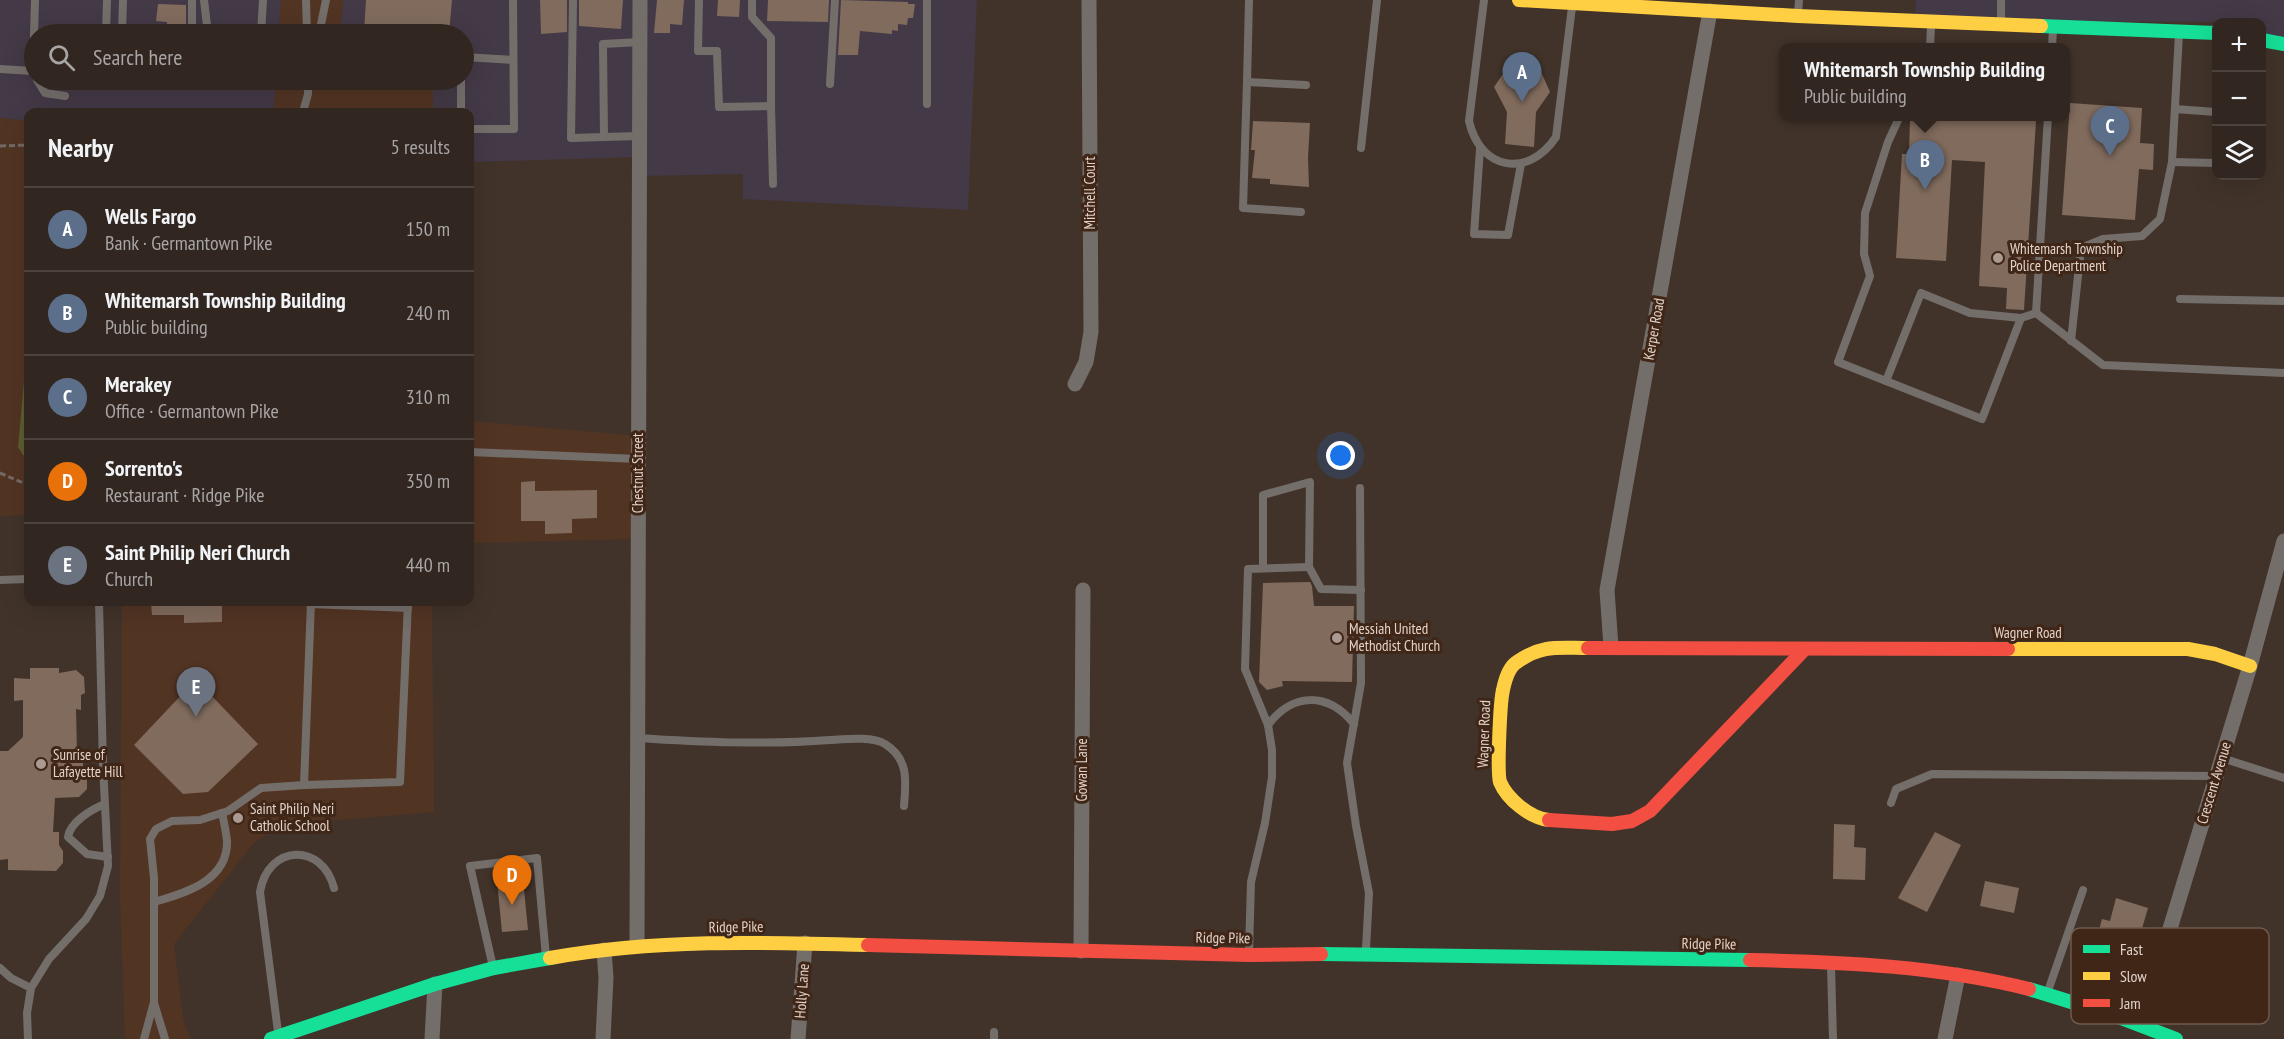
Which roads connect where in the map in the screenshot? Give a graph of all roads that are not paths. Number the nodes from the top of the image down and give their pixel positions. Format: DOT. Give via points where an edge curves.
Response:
graph roads {
  1 [pos="35,0"];
  2 [pos="108,0"];
  3 [pos="123,0"];
  4 [pos="192,0"];
  5 [pos="204,0"];
  6 [pos="262,0"];
  7 [pos="306,0"];
  8 [pos="326,0"];
  9 [pos="513,0"];
  10 [pos="573,0"];
  11 [pos="640,0"];
  12 [pos="699,0"];
  13 [pos="752,0"];
  14 [pos="835,0"];
  15 [pos="927,0"];
  16 [pos="1089,0"];
  17 [pos="1249,0"];
  18 [pos="1377,0"];
  19 [pos="1484,0"];
  20 [pos="1519,0"];
  21 [pos="1799,0"];
  22 [pos="2001,0"];
  23 [pos="1572,2"];
  24 [pos="1711,5"];
  25 [pos="1798,16"];
  26 [pos="1931,21"];
  27 [pos="35,24"];
  28 [pos="107,24"];
  29 [pos="122,24"];
  30 [pos="192,24"];
  31 [pos="207,24"];
  32 [pos="261,24"];
  33 [pos="307,24"];
  34 [pos="321,24"];
  35 [pos="2001,24"];
  36 [pos="2054,26"];
  37 [pos="2179,32"];
  38 [pos="2212,33"];
  39 [pos="2266,41"];
  40 [pos="640,42"];
  41 [pos="1930,43"];
  42 [pos="2052,43"];
  43 [pos="2284,44"];
  44 [pos="474,58"];
  45 [pos="513,60"];
  46 [pos="0,69"];
  47 [pos="24,71"];
  48 [pos="1247,82"];
  49 [pos="830,84"];
  50 [pos="1306,85"];
  51 [pos="43,90"];
  52 [pos="308,90"];
  53 [pos="461,90"];
  54 [pos="65,96"];
  55 [pos="927,104"];
  56 [pos="771,106"];
  57 [pos="304,108"];
  58 [pos="460,108"];
  59 [pos="2175,109"];
  60 [pos="2212,112"];
  61 [pos="1898,121"];
  62 [pos="2048,121"];
  63 [pos="474,129"];
  64 [pos="639,136"];
  65 [pos="604,137"];
  66 [pos="1361,148"];
  67 [pos="1480,148"];
  68 [pos="2172,162"];
  69 [pos="1521,164"];
  70 [pos="2212,164"];
  71 [pos="773,184"];
  72 [pos="1301,212"];
  73 [pos="2180,299"];
  74 [pos="2284,301"];
  75 [pos="2036,313"];
  76 [pos="2021,318"];
  77 [pos="2071,341"];
  78 [pos="2284,373"];
  79 [pos="1886,381"];
  80 [pos="1075,384"];
  81 [pos="474,452"];
  82 [pos="638,459"];
  83 [pos="1360,488"];
  84 [pos="2284,541"];
  85 [pos="1309,567"];
  86 [pos="1263,568"];
  87 [pos="24,579"];
  88 [pos="0,580"];
  89 [pos="1083,590"];
  90 [pos="1361,590"];
  91 [pos="99,606"];
  92 [pos="311,606"];
  93 [pos="408,606"];
  94 [pos="1611,647"];
  95 [pos="1804,650"];
  96 [pos="2250,666"];
  97 [pos="1354,724"];
  98 [pos="1268,726"];
  99 [pos="636,738"];
  100 [pos="2222,758"];
  101 [pos="2216,776"];
  102 [pos="2284,778"];
  103 [pos="304,785"];
  104 [pos="1891,803"];
  105 [pos="105,804"];
  106 [pos="904,806"];
  107 [pos="222,813"];
  108 [pos="108,856"];
  109 [pos="334,888"];
  110 [pos="2082,890"];
  111 [pos="154,902"];
  112 [pos="2174,928"];
  113 [pos="805,943"];
  114 [pos="637,946"];
  115 [pos="604,950"];
  116 [pos="1081,951"];
  117 [pos="1366,953"];
  118 [pos="1249,955"];
  119 [pos="546,958"];
  120 [pos="1831,962"];
  121 [pos="0,968"];
  122 [pos="494,968"];
  123 [pos="1958,975"];
  124 [pos="435,984"];
  125 [pos="31,988"];
  126 [pos="2047,993"];
  127 [pos="154,1002"];
  128 [pos="2071,1002"];
  129 [pos="2130,1024"];
  130 [pos="2146,1030"];
  131 [pos="275,1038"];
  132 [pos="28,1039"];
  133 [pos="144,1039"];
  134 [pos="165,1039"];
  135 [pos="432,1039"];
  136 [pos="603,1039"];
  137 [pos="798,1039"];
  138 [pos="1833,1039"];
  139 [pos="1945,1039"];
  140 [pos="2176,1039"];
  1 -- 27 [label="lane"];
  2 -- 28 [label="lane"];
  3 -- 29 [label="lane"];
  4 -- 30 [label="lane"];
  5 -- 31 [label="lane"];
  6 -- 32 [label="lane"];
  7 -- 33 [label="lane"];
  8 -- 34 [label="lane"];
  9 -- 45 [label="lane"];
  10 -- 65 [label="lane" via="571,138"];
  11 -- 40 [label="street, Chestnut Street"];
  12 -- 56 [label="lane" via="698,51 717,51 719,107"];
  13 -- 56 [label="lane" via="752,17 771,38"];
  14 -- 49 [label="lane"];
  15 -- 55 [label="lane"];
  16 -- 80 [label="street, Mitchell Court" via="1091,332 1086,362"];
  17 -- 48 [label="lane"];
  18 -- 66 [label="lane"];
  19 -- 67 [label="lane" via="1469,121"];
  20 -- 23 [label="main road"];
  21 -- 25 [label="lane"];
  22 -- 35 [label="lane"];
  23 -- 24 [label="main road"];
  23 -- 69 [label="lane" via="1556,137 1547,150"];
  24 -- 25 [label="main road"];
  24 -- 94 [label="street, Kerper Road" via="1607,590"];
  25 -- 26 [label="main road"];
  26 -- 35 [label="main road"];
  26 -- 41 [label="lane"];
  35 -- 36 [label="main road"];
  36 -- 37 [label="main road"];
  36 -- 42 [label="lane"];
  37 -- 38 [label="main road"];
  37 -- 59 [label="lane"];
  39 -- 43 [label="main road"];
  40 -- 64 [label="street, Chestnut Street"];
  40 -- 65 [label="lane" via="603,44"];
  44 -- 45 [label="lane"];
  45 -- 63 [label="lane" via="514,129"];
  46 -- 47 [label="lane"];
  48 -- 50 [label="lane"];
  48 -- 72 [label="lane" via="1243,208"];
  51 -- 54 [label="lane"];
  52 -- 57 [label="lane"];
  53 -- 58 [label="lane"];
  56 -- 71 [label="lane"];
  59 -- 60 [label="lane"];
  59 -- 68 [label="lane"];
  61 -- 79 [label="lane" via="1864,213 1864,254 1870,276 1838,362"];
  62 -- 75 [label="lane"];
  64 -- 65 [label="lane"];
  64 -- 82 [label="street, Chestnut Street"];
  67 -- 69 [label="lane" via="1499,161"];
  67 -- 69 [label="lane" via="1474,234 1508,235"];
  68 -- 70 [label="lane"];
  68 -- 77 [label="lane" via="2160,219 2152,229 2142,236 2103,239 2081,248"];
  73 -- 74 [label="lane"];
  75 -- 76 [label="lane"];
  75 -- 77 [label="lane"];
  76 -- 79 [label="lane" via="1970,313 1921,293"];
  76 -- 79 [label="lane" via="1982,419"];
  77 -- 78 [label="lane" via="2103,365"];
  81 -- 82 [label="lane"];
  82 -- 99 [label="street, Chestnut Street"];
  83 -- 90 [label="lane"];
  84 -- 96 [label="street, Crescent Avenue"];
  85 -- 86 [label="lane"];
  85 -- 86 [label="lane" via="1310,482 1263,495"];
  85 -- 90 [label="lane" via="1321,589"];
  86 -- 98 [label="lane" via="1248,569 1245,669"];
  87 -- 88 [label="lane"];
  89 -- 116 [label="street, Gowan Lane"];
  90 -- 97 [label="lane" via="1361,683"];
  91 -- 105 [label="lane"];
  92 -- 103 [label="lane"];
  93 -- 103 [label="lane" via="400,782"];
  94 -- 95 [label="main road, Wagner Road"];
  94 -- 95 [label="main road, Wagner Road" via="1542,648 1515,663 1507,676 1502,692 1498,779 1507,796 1539,819 1612,824 1632,821 1650,811"];
  95 -- 96 [label="main road, Wagner Road" via="2188,649"];
  96 -- 100 [label="street, Crescent Avenue"];
  97 -- 98 [label="lane" via="1332,704 1304,700 1289,705"];
  97 -- 117 [label="lane" via="1347,763 1369,893"];
  98 -- 118 [label="lane" via="1272,777 1251,882"];
  99 -- 106 [label="lane" via="730,743 854,738 883,743 898,756 907,777"];
  99 -- 114 [label="street, Chestnut Street"];
  100 -- 101 [label="street, Crescent Avenue"];
  100 -- 102 [label="lane"];
  101 -- 104 [label="lane" via="1932,774 1896,789"];
  101 -- 112 [label="street, Crescent Avenue"];
  103 -- 107 [label="lane" via="261,788"];
  105 -- 108 [label="lane"];
  105 -- 108 [label="lane" via="90,810 69,831 68,837 87,854"];
  107 -- 111 [label="lane" via="227,843 222,863 206,882"];
  107 -- 111 [label="lane" via="200,820 172,820 156,829 150,839"];
  108 -- 125 [label="lane" via="100,896"];
  109 -- 131 [label="lane" via="324,866 302,855 278,860 262,879 260,892"];
  110 -- 126 [label="lane"];
  111 -- 127 [label="lane"];
  113 -- 114 [label="main road, Ridge Pike"];
  113 -- 116 [label="main road, Ridge Pike"];
  113 -- 137 [label="street, Holly Lane"];
  114 -- 115 [label="main road, Ridge Pike"];
  115 -- 119 [label="main road, Ridge Pike"];
  115 -- 136 [label="street"];
  116 -- 118 [label="main road, Ridge Pike"];
  117 -- 118 [label="main road, Ridge Pike"];
  117 -- 120 [label="main road, Ridge Pike"];
  119 -- 122 [label="main road, Ridge Pike"];
  119 -- 122 [label="lane" via="537,858 470,866"];
  120 -- 123 [label="main road, Ridge Pike"];
  120 -- 138 [label="lane"];
  121 -- 125 [label="lane"];
  122 -- 124 [label="main road, Ridge Pike"];
  123 -- 126 [label="main road, Ridge Pike"];
  123 -- 139 [label="street"];
  124 -- 131 [label="main road, Ridge Pike"];
  124 -- 135 [label="street"];
  125 -- 132 [label="lane"];
  126 -- 128 [label="main road, Ridge Pike"];
  127 -- 133 [label="lane"];
  127 -- 134 [label="lane"];
  129 -- 130 [label="main road, Ridge Pike"];
  130 -- 140 [label="main road, Ridge Pike"];
}
